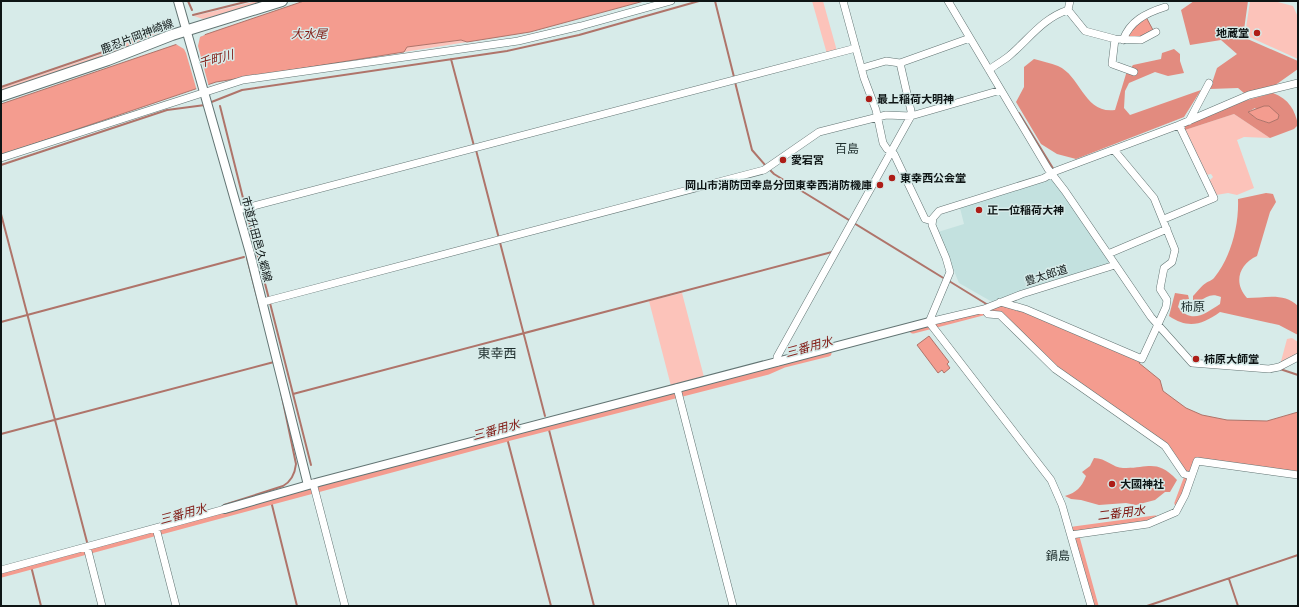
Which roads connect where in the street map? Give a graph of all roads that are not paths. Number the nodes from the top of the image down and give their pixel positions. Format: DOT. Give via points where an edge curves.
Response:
graph roads {
  1 [pos="178,1"];
  2 [pos="282,1"];
  3 [pos="671,1"];
  4 [pos="843,1"];
  5 [pos="948,1"];
  6 [pos="1070,1"];
  7 [pos="1165,8"];
  8 [pos="1068,10"];
  9 [pos="1156,32"];
  10 [pos="187,34"];
  11 [pos="970,38"];
  12 [pos="1115,39"];
  13 [pos="1123,40"];
  14 [pos="856,48"];
  15 [pos="899,63"];
  16 [pos="862,68"];
  17 [pos="989,70"];
  18 [pos="1134,72"];
  19 [pos="1209,83"];
  20 [pos="1298,83"];
  21 [pos="1000,90"];
  22 [pos="204,94"];
  23 [pos="1,96"];
  24 [pos="909,116"];
  25 [pos="877,118"];
  26 [pos="1189,121"];
  27 [pos="1179,125"];
  28 [pos="889,150"];
  29 [pos="1114,150"];
  30 [pos="1,158"];
  31 [pos="1054,173"];
  32 [pos="243,209"];
  33 [pos="1164,219"];
  34 [pos="932,221"];
  35 [pos="1168,229"];
  36 [pos="1108,254"];
  37 [pos="1115,265"];
  38 [pos="267,301"];
  39 [pos="989,308"];
  40 [pos="931,325"];
  41 [pos="1158,326"];
  42 [pos="1298,357"];
  43 [pos="777,362"];
  44 [pos="677,388"];
  45 [pos="1298,475"];
  46 [pos="1189,476"];
  47 [pos="313,487"];
  48 [pos="225,509"];
  49 [pos="157,531"];
  50 [pos="1074,534"];
  51 [pos="87,550"];
  52 [pos="1,570"];
  53 [pos="102,606"];
  54 [pos="176,606"];
  55 [pos="345,606"];
  56 [pos="733,606"];
  57 [pos="1090,606"];
  1 -- 10 [label="street, 市道升田邑久郷線"];
  2 -- 10 [label="main road, 鹿忍片岡神崎線"];
  3 -- 22 [label="street" via="518,41 243,80"];
  4 -- 14 [label="street"];
  5 -- 11 [label="street"];
  6 -- 8 [label="street"];
  7 -- 13 [label="street" via="1142,16 1126,31"];
  8 -- 12 [label="street" via="1085,31"];
  8 -- 17 [label="street" via="1055,14 1009,56"];
  9 -- 13 [label="street" via="1141,40"];
  10 -- 22 [label="street, 市道升田邑久郷線"];
  10 -- 23 [label="main road, 鹿忍片岡神崎線"];
  11 -- 15 [label="street"];
  11 -- 17 [label="street"];
  12 -- 13 [label="street"];
  12 -- 18 [label="street" via="1112,64"];
  14 -- 16 [label="street"];
  14 -- 32 [label="street"];
  15 -- 16 [label="street" via="886,61"];
  15 -- 24 [label="street" via="911,111"];
  16 -- 25 [label="street"];
  17 -- 21 [label="street"];
  19 -- 26 [label="street"];
  20 -- 26 [label="street" via="1248,95"];
  21 -- 24 [label="street"];
  21 -- 31 [label="street"];
  22 -- 30 [label="street"];
  22 -- 32 [label="street, 市道升田邑久郷線"];
  24 -- 25 [label="street" via="886,115"];
  24 -- 28 [label="street"];
  25 -- 28 [label="street" via="884,144"];
  25 -- 38 [label="street" via="819,132 764,170"];
  26 -- 27 [label="street"];
  27 -- 29 [label="street"];
  27 -- 33 [label="street" via="1214,198"];
  28 -- 34 [label="street" via="894,154 925,218"];
  28 -- 43 [label="street" via="777,357"];
  29 -- 31 [label="street"];
  29 -- 33 [label="street" via="1154,198"];
  31 -- 34 [label="street" via="943,209"];
  31 -- 36 [label="street"];
  32 -- 38 [label="street, 市道升田邑久郷線"];
  33 -- 35 [label="street"];
  34 -- 40 [label="street" via="933,230 949,268 948,280"];
  35 -- 36 [label="street"];
  35 -- 41 [label="street" via="1175,250 1172,262 1164,268 1160,289 1167,300"];
  36 -- 37 [label="street"];
  37 -- 39 [label="street, 豊太郎道"];
  37 -- 41 [label="street"];
  38 -- 47 [label="street, 市道升田邑久郷線"];
  39 -- 40 [label="street, 豊太郎道"];
  39 -- 41 [label="street" via="1025,309 1142,359"];
  39 -- 46 [label="street" via="1000,315 1055,369 1165,446"];
  40 -- 43 [label="street"];
  40 -- 50 [label="street" via="1048,476"];
  41 -- 42 [label="street" via="1192,363 1269,369"];
  43 -- 44 [label="street"];
  44 -- 47 [label="street"];
  44 -- 56 [label="street"];
  45 -- 46 [label="street" via="1197,461"];
  46 -- 50 [label="street" via="1185,494 1176,512 1167,517 1148,524"];
  47 -- 48 [label="street"];
  47 -- 55 [label="street"];
  48 -- 49 [label="street"];
  49 -- 51 [label="street"];
  49 -- 54 [label="street"];
  50 -- 57 [label="street"];
  51 -- 52 [label="street"];
  51 -- 53 [label="street"];
}
